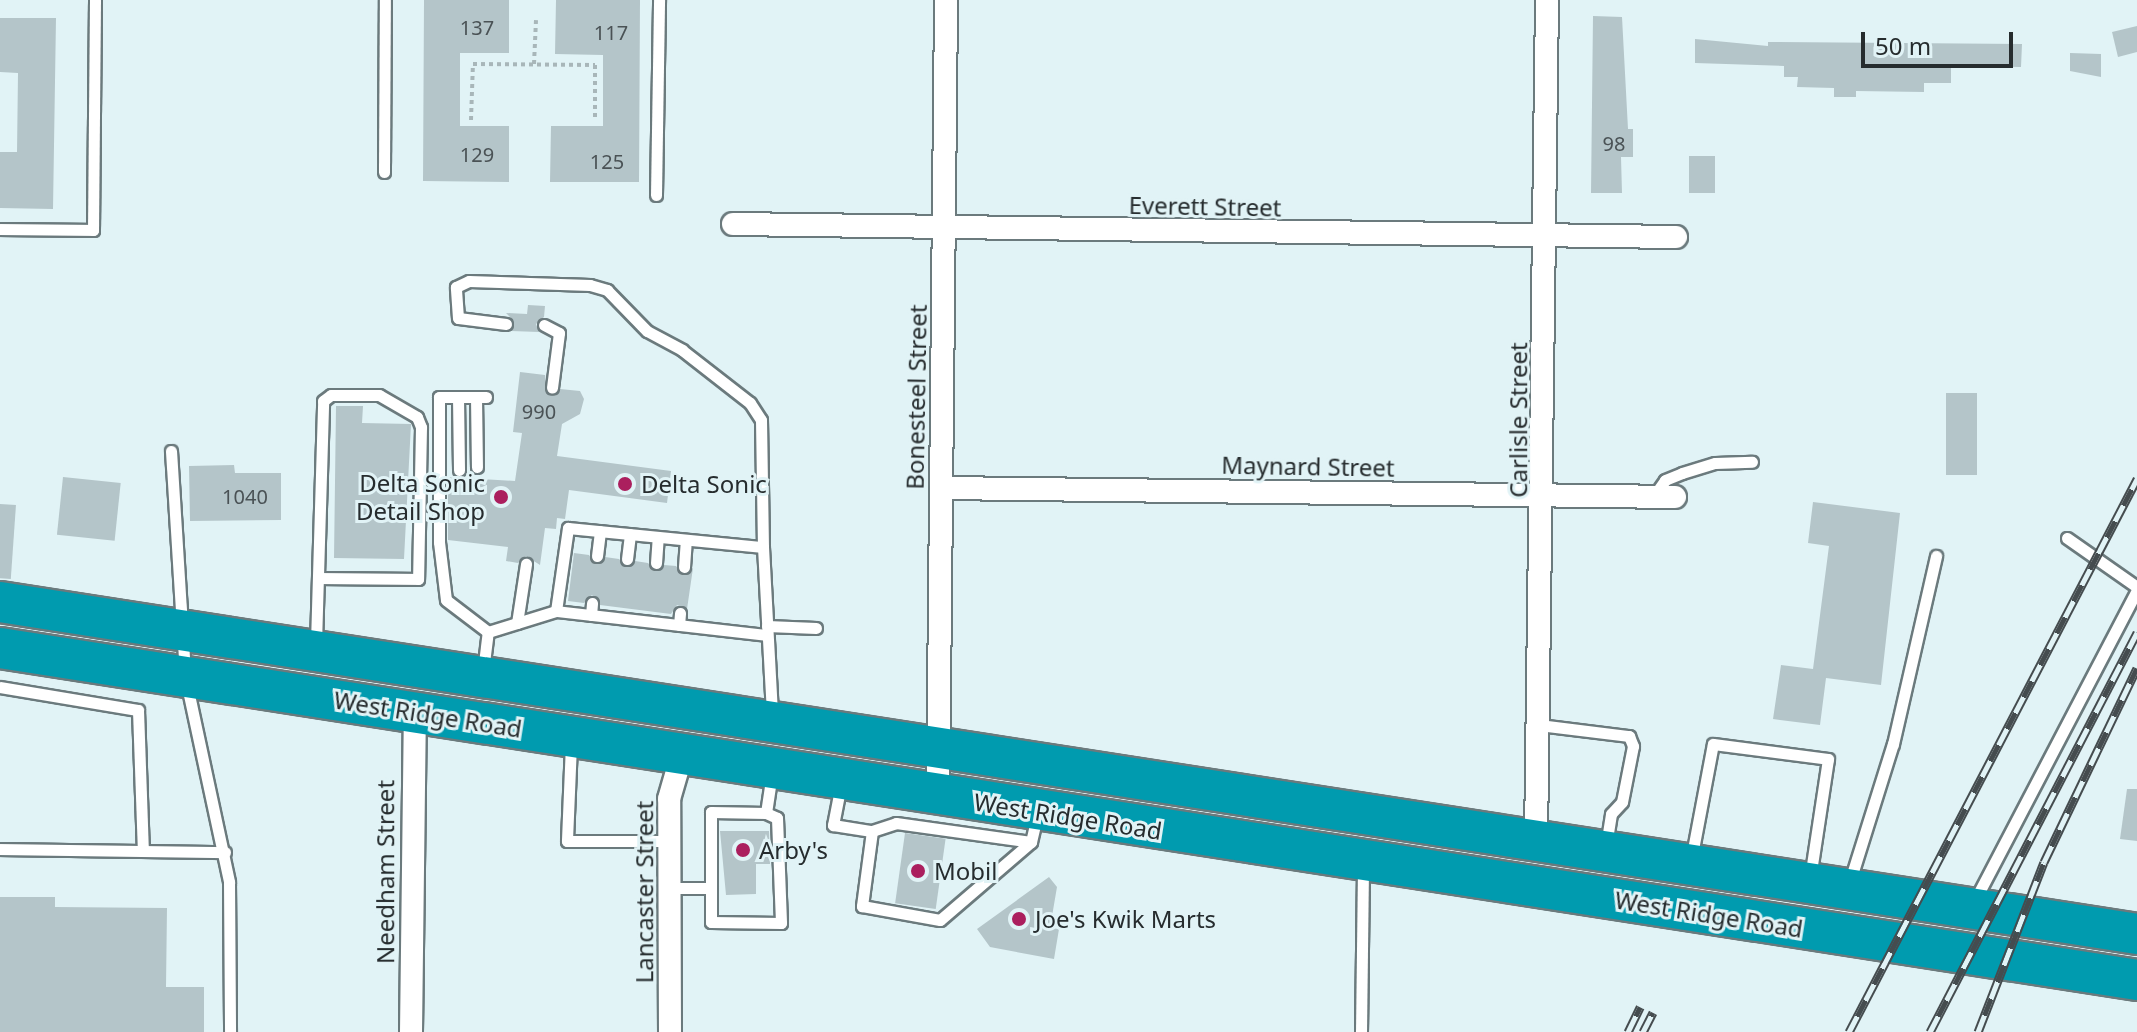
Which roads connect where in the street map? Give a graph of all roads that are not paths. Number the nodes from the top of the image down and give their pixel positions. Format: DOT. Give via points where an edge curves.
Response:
graph roads {
  1 [pos="95,0"];
  2 [pos="385,0"];
  3 [pos="659,0"];
  4 [pos="946,0"];
  5 [pos="1547,0"];
  6 [pos="384,172"];
  7 [pos="656,195"];
  8 [pos="733,224"];
  9 [pos="0,229"];
  10 [pos="944,229"];
  11 [pos="1544,236"];
  12 [pos="1676,237"];
  13 [pos="506,324"];
  14 [pos="544,325"];
  15 [pos="552,388"];
  16 [pos="458,397"];
  17 [pos="171,451"];
  18 [pos="1752,462"];
  19 [pos="477,467"];
  20 [pos="459,470"];
  21 [pos="941,488"];
  22 [pos="1544,495"];
  23 [pos="1664,497"];
  24 [pos="600,531"];
  25 [pos="630,534"];
  26 [pos="658,537"];
  27 [pos="2067,538"];
  28 [pos="686,540"];
  29 [pos="763,547"];
  30 [pos="597,556"];
  31 [pos="1936,556"];
  32 [pos="627,559"];
  33 [pos="656,563"];
  34 [pos="526,564"];
  35 [pos="684,567"];
  36 [pos="322,578"];
  37 [pos="2137,589"];
  38 [pos="0,602"];
  39 [pos="556,611"];
  40 [pos="517,623"];
  41 [pos="816,628"];
  42 [pos="180,630"];
  43 [pos="767,631"];
  44 [pos="488,632"];
  45 [pos="0,648"];
  46 [pos="316,652"];
  47 [pos="185,676"];
  48 [pos="482,678"];
  49 [pos="0,687"];
  50 [pos="415,712"];
  51 [pos="772,723"];
  52 [pos="1539,725"];
  53 [pos="572,737"];
  54 [pos="939,751"];
  55 [pos="682,754"];
  56 [pos="773,768"];
  57 [pos="842,780"];
  58 [pos="938,795"];
  59 [pos="766,813"];
  60 [pos="1034,827"];
  61 [pos="872,831"];
  62 [pos="1536,840"];
  63 [pos="669,841"];
  64 [pos="0,849"];
  65 [pos="143,851"];
  66 [pos="1605,851"];
  67 [pos="225,852"];
  68 [pos="1363,862"];
  69 [pos="1690,864"];
  70 [pos="1809,883"];
  71 [pos="670,888"];
  72 [pos="711,888"];
  73 [pos="1848,889"];
  74 [pos="1971,908"];
  75 [pos="2137,934"];
  76 [pos="2137,980"];
  77 [pos="230,1032"];
  78 [pos="411,1032"];
  79 [pos="670,1032"];
  80 [pos="1361,1032"];
  1 -- 9 [label="lane" via="93,230"];
  2 -- 6 [label="lane"];
  3 -- 7 [label="lane"];
  4 -- 10 [label="street, Bonesteel Street"];
  5 -- 11 [label="street, Carlisle Street"];
  8 -- 10 [label="street, Everett Street"];
  10 -- 11 [label="street, Everett Street"];
  10 -- 21 [label="street, Bonesteel Street"];
  11 -- 12 [label="street, Everett Street"];
  11 -- 22 [label="street, Carlisle Street"];
  13 -- 29 [label="lane" via="458,318 456,287 469,281 607,290 647,331 682,350 750,403 761,420"];
  14 -- 15 [label="lane" via="559,333"];
  16 -- 19 [label="lane" via="481,397"];
  16 -- 20 [label="lane"];
  16 -- 44 [label="lane" via="439,397 439,542 446,600"];
  17 -- 42 [label="lane"];
  18 -- 23 [label="lane" via="1715,463 1682,473 1665,480"];
  21 -- 22 [label="street, Maynard Street"];
  21 -- 54 [label="street, Bonesteel Street"];
  22 -- 23 [label="street, Maynard Street"];
  22 -- 52 [label="street, Carlisle Street"];
  24 -- 25 [label="lane"];
  24 -- 30 [label="lane"];
  24 -- 39 [label="lane" via="568,528"];
  25 -- 26 [label="lane"];
  25 -- 32 [label="lane"];
  26 -- 28 [label="lane"];
  26 -- 33 [label="lane"];
  27 -- 37 [label="lane"];
  28 -- 29 [label="lane"];
  28 -- 35 [label="lane"];
  29 -- 43 [label="lane"];
  31 -- 73 [label="lane" via="1893,744"];
  34 -- 40 [label="lane"];
  36 -- 36 [label="lane" via="323,401 331,395 379,395 417,417 421,427 418,579"];
  36 -- 46 [label="lane"];
  37 -- 74 [label="lane"];
  38 -- 42 [label="highway, West Ridge Road"];
  39 -- 40 [label="lane"];
  39 -- 43 [label="lane" via="592,609"];
  40 -- 44 [label="lane"];
  41 -- 43 [label="lane"];
  42 -- 46 [label="highway, West Ridge Road"];
  42 -- 47 [label="lane"];
  43 -- 51 [label="lane"];
  44 -- 48 [label="lane"];
  45 -- 47 [label="highway, West Ridge Road"];
  46 -- 48 [label="highway, West Ridge Road"];
  47 -- 50 [label="highway, West Ridge Road"];
  47 -- 67 [label="lane"];
  48 -- 51 [label="highway, West Ridge Road"];
  49 -- 65 [label="lane" via="138,710"];
  50 -- 53 [label="highway, West Ridge Road"];
  50 -- 78 [label="street, Needham Street"];
  51 -- 54 [label="highway, West Ridge Road"];
  52 -- 62 [label="street, Carlisle Street"];
  52 -- 66 [label="lane" via="1629,736 1633,746 1622,802 1611,814"];
  53 -- 55 [label="highway, West Ridge Road"];
  53 -- 63 [label="lane" via="567,841"];
  54 -- 58 [label="street, Bonesteel Street"];
  54 -- 62 [label="highway, West Ridge Road"];
  55 -- 56 [label="highway, West Ridge Road"];
  55 -- 63 [label="street, Lancaster Street" via="671,788"];
  56 -- 57 [label="highway, West Ridge Road"];
  56 -- 59 [label="lane"];
  57 -- 58 [label="highway, West Ridge Road"];
  57 -- 61 [label="lane" via="833,825"];
  58 -- 60 [label="highway, West Ridge Road"];
  59 -- 72 [label="lane" via="711,812"];
  59 -- 72 [label="lane" via="777,818 781,923 711,922"];
  60 -- 61 [label="lane" via="896,823"];
  60 -- 61 [label="lane" via="940,920 862,906"];
  60 -- 68 [label="highway, West Ridge Road"];
  62 -- 66 [label="highway, West Ridge Road"];
  63 -- 71 [label="street, Lancaster Street"];
  64 -- 65 [label="lane"];
  65 -- 67 [label="lane"];
  66 -- 69 [label="highway, West Ridge Road"];
  67 -- 77 [label="lane"];
  68 -- 76 [label="highway, West Ridge Road"];
  68 -- 80 [label="lane"];
  69 -- 70 [label="highway, West Ridge Road"];
  69 -- 70 [label="lane" via="1713,744 1828,759"];
  70 -- 73 [label="highway, West Ridge Road"];
  71 -- 72 [label="lane"];
  71 -- 79 [label="street, Lancaster Street"];
  73 -- 74 [label="highway, West Ridge Road"];
  74 -- 75 [label="highway, West Ridge Road"];
}
